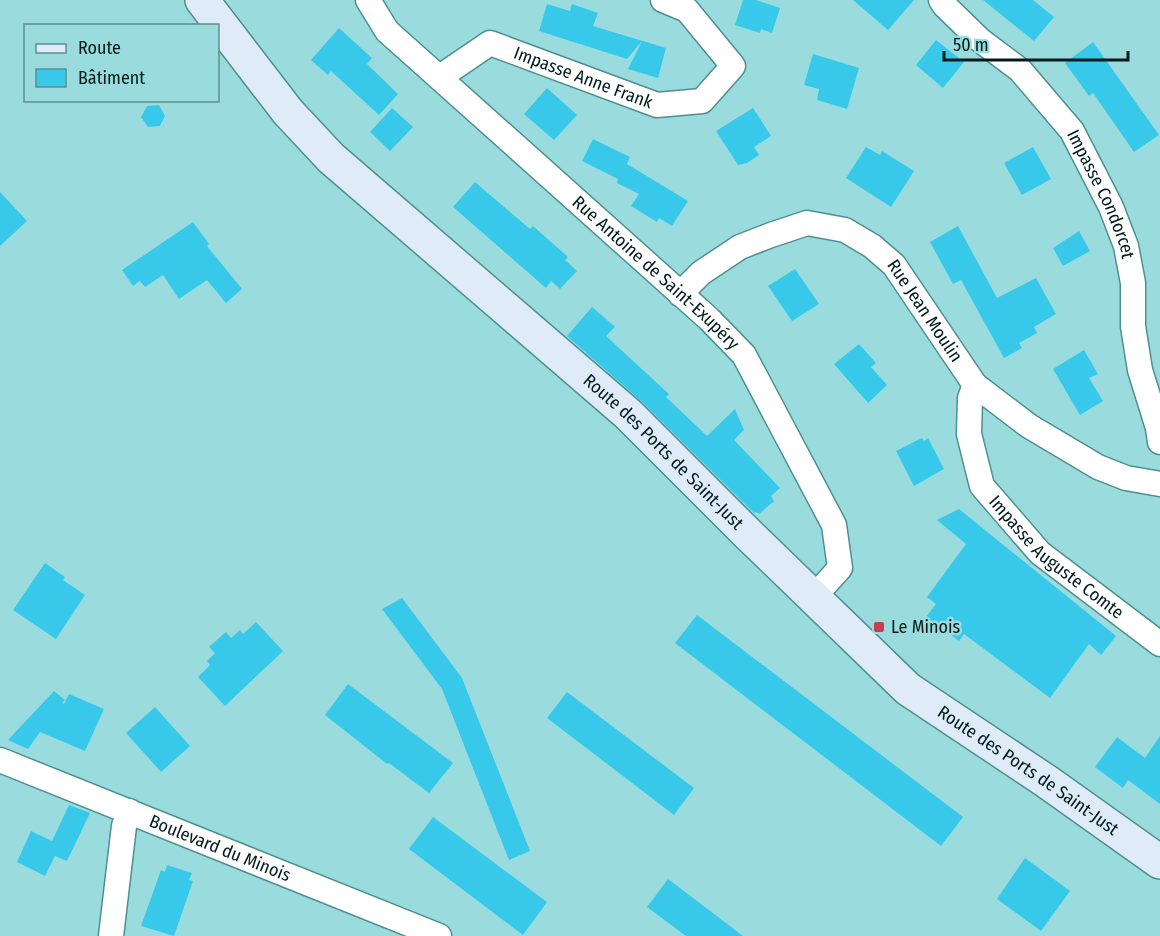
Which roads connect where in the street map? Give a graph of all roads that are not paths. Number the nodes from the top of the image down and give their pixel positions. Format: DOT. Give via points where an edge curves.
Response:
graph roads {
  1 [pos="202,0"];
  2 [pos="368,0"];
  3 [pos="663,0"];
  4 [pos="941,0"];
  5 [pos="440,77"];
  6 [pos="680,294"];
  7 [pos="1150,370"];
  8 [pos="975,386"];
  9 [pos="1160,442"];
  10 [pos="1160,484"];
  11 [pos="813,598"];
  12 [pos="1160,644"];
  13 [pos="0,760"];
  14 [pos="129,811"];
  15 [pos="1160,862"];
  16 [pos="424,933"];
  17 [pos="111,936"];
  1 -- 11 [label="main road, Route des Ports de Saint-Just" via="288,112 331,158 628,414"];
  2 -- 5 [label="street, Rue Antoine de Saint-Exupéry" via="387,31"];
  3 -- 5 [label="street, Impasse Anne Frank" via="687,10 733,66 702,101 657,105 490,43"];
  4 -- 7 [label="street, Impasse Condorcet" via="980,40 1020,70 1072,130 1126,246 1133,283 1133,326"];
  5 -- 6 [label="street, Rue Antoine de Saint-Exupéry"];
  6 -- 8 [label="street, Rue Jean Moulin" via="700,273 740,247 807,223 845,230 894,265"];
  6 -- 11 [label="street, Rue Antoine de Saint-Exupéry" via="744,355 834,525 840,568"];
  7 -- 9 [label="street, Impasse Condorcet"];
  8 -- 10 [label="street, Rue Jean Moulin" via="1029,426 1098,467 1126,478"];
  8 -- 12 [label="street, Impasse Auguste Comte" via="970,398 969,434 982,486 1040,553"];
  11 -- 15 [label="main road, Route des Ports de Saint-Just" via="908,689"];
  13 -- 14 [label="street, Boulevard du Minois"];
  14 -- 16 [label="street, Boulevard du Minois"];
  14 -- 17 [label="street"];
}
